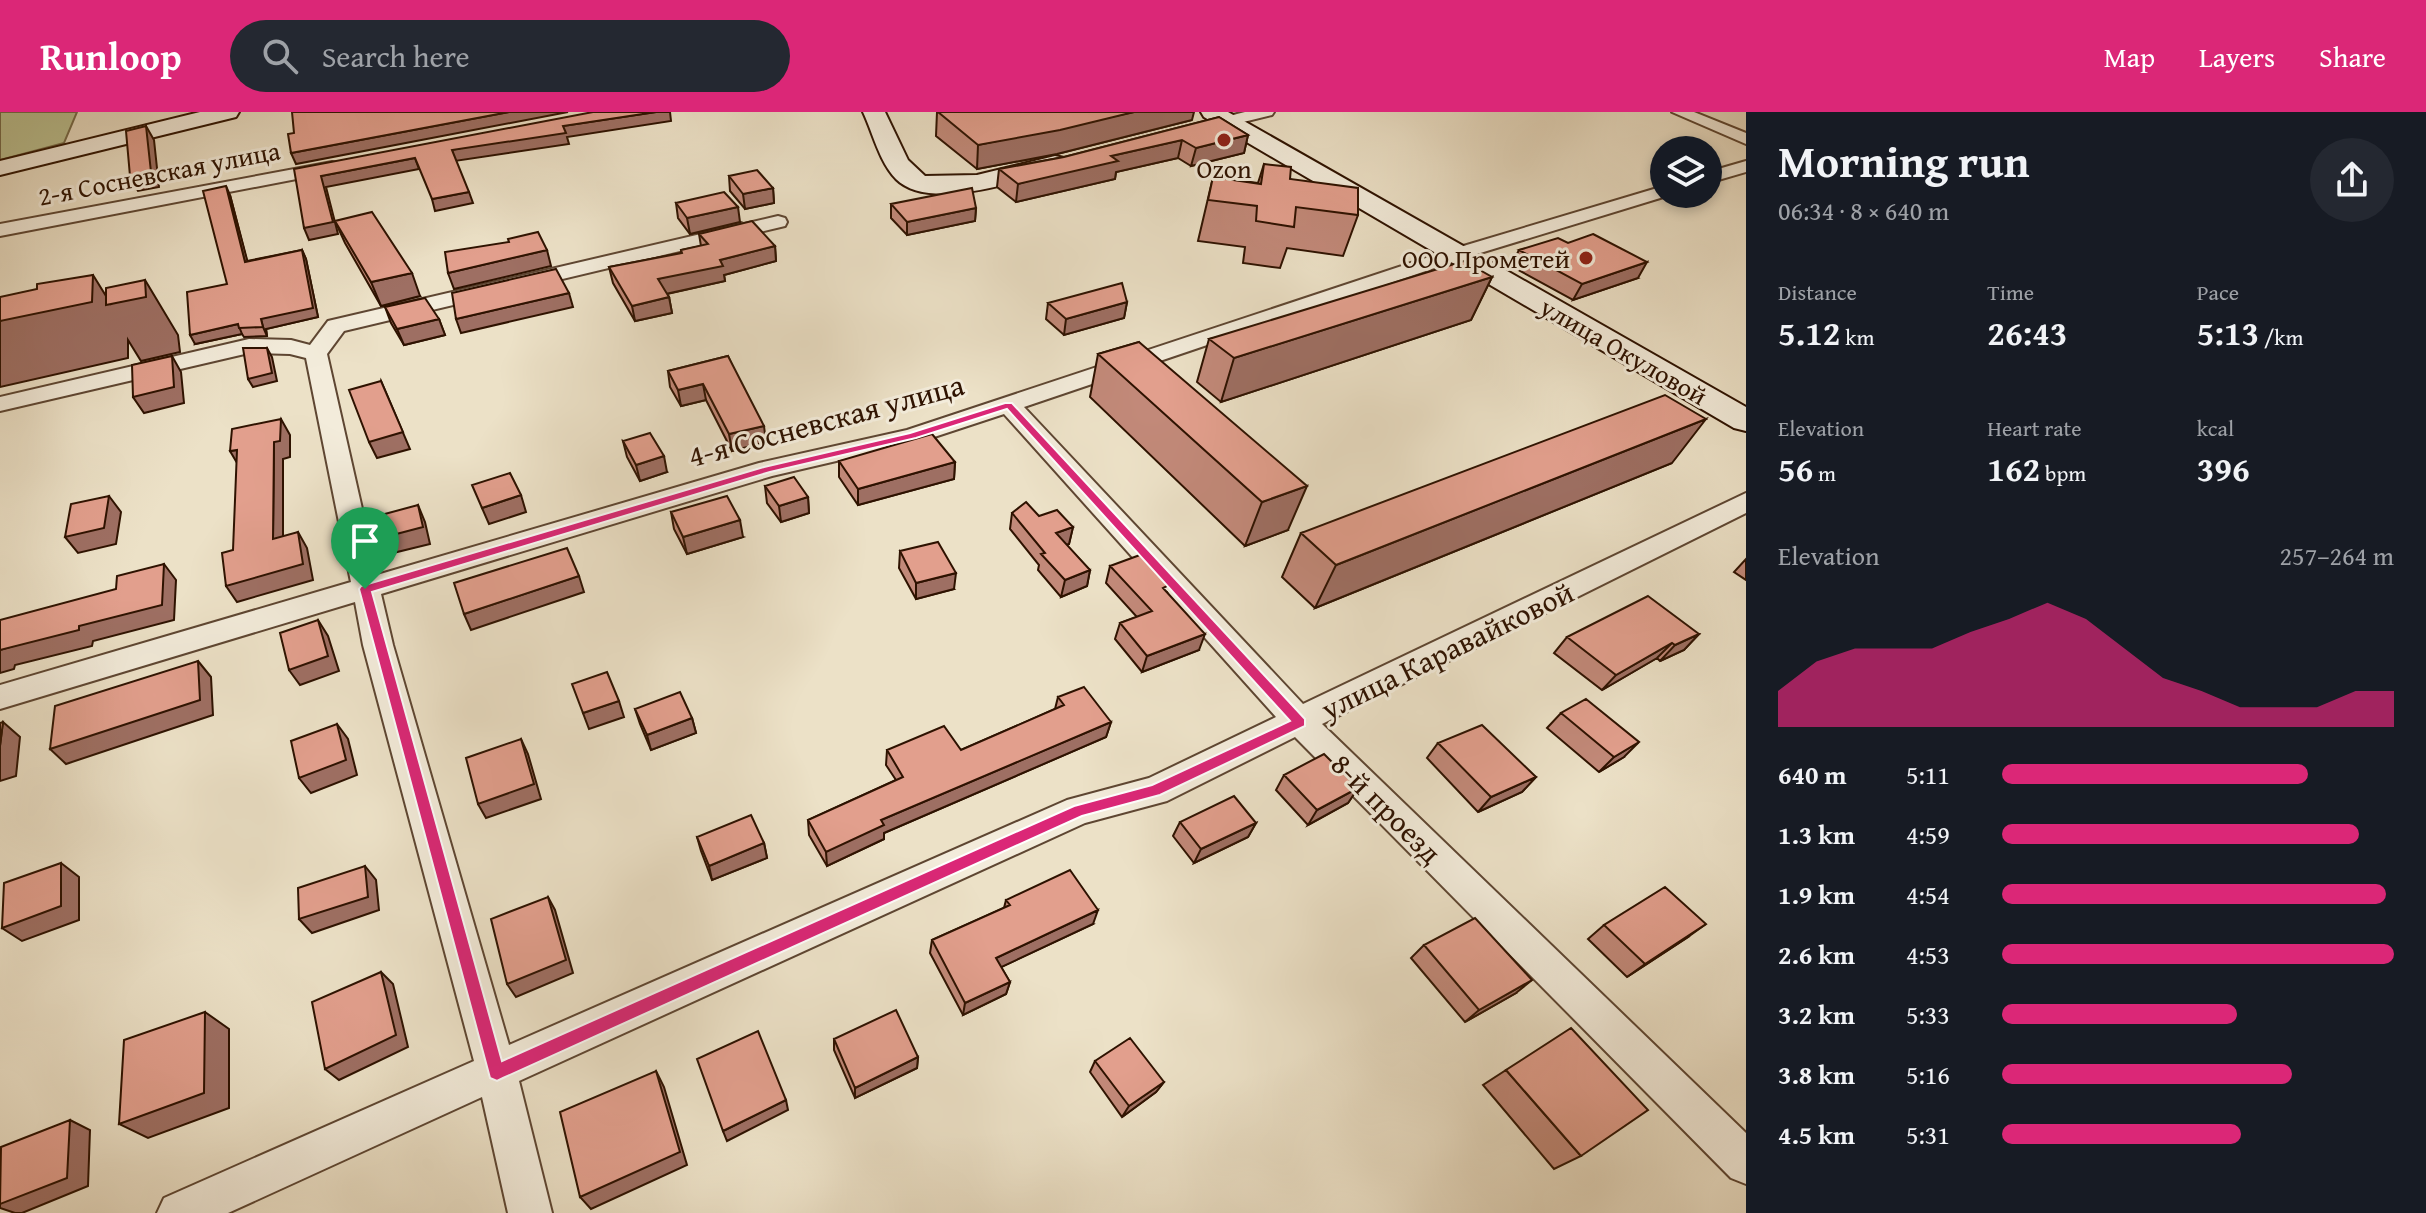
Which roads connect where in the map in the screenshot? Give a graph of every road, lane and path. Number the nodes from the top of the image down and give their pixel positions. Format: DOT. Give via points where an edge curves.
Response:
graph roads {
  1 [pos="228,112"];
  2 [pos="874,112"];
  3 [pos="1266,112"];
  4 [pos="1680,112"];
  5 [pos="1214,120"];
  6 [pos="1746,139"];
  7 [pos="1075,158"];
  8 [pos="357,162"];
  9 [pos="1746,166"];
  10 [pos="0,168"];
  11 [pos="1722,174"];
  12 [pos="1650,195"];
  13 [pos="778,222"];
  14 [pos="0,230"];
  15 [pos="1457,254"];
  16 [pos="316,354"];
  17 [pos="0,404"];
  18 [pos="1009,405"];
  19 [pos="1746,421"];
  20 [pos="1746,502"];
  21 [pos="365,589"];
  22 [pos="0,697"];
  23 [pos="1300,722"];
  24 [pos="497,1072"];
  25 [pos="1746,1163"];
  26 [pos="179,1213"];
  27 [pos="530,1213"];
  1 -- 10 [label="main road"];
  2 -- 7 [label="main road" via="904,173 921,183 945,186"];
  3 -- 5 [label="street"];
  4 -- 6 [label="street"];
  5 -- 15 [label="main road, улица Окуловой"];
  8 -- 14 [label="street, 2-я Сосневская улица"];
  9 -- 11 [label="street"];
  12 -- 15 [label="street, 4-я Сосневская улица"];
  13 -- 16 [label="street" via="336,326"];
  15 -- 18 [label="street, 4-я Сосневская улица"];
  15 -- 19 [label="main road, улица Окуловой"];
  16 -- 17 [label="street" via="249,346"];
  16 -- 21 [label="street"];
  18 -- 21 [label="street, 4-я Сосневская улица" via="913,436 768,469"];
  18 -- 23 [label="street, 8-й проезд"];
  20 -- 23 [label="street, улица Каравайковой"];
  21 -- 22 [label="street, 4-я Сосневская улица"];
  21 -- 24 [label="street"];
  23 -- 24 [label="street, улица Каравайковой" via="1155,791 1079,810"];
  23 -- 25 [label="street, 8-й проезд"];
  24 -- 26 [label="street, улица Каравайковой"];
  24 -- 27 [label="street"];
}
